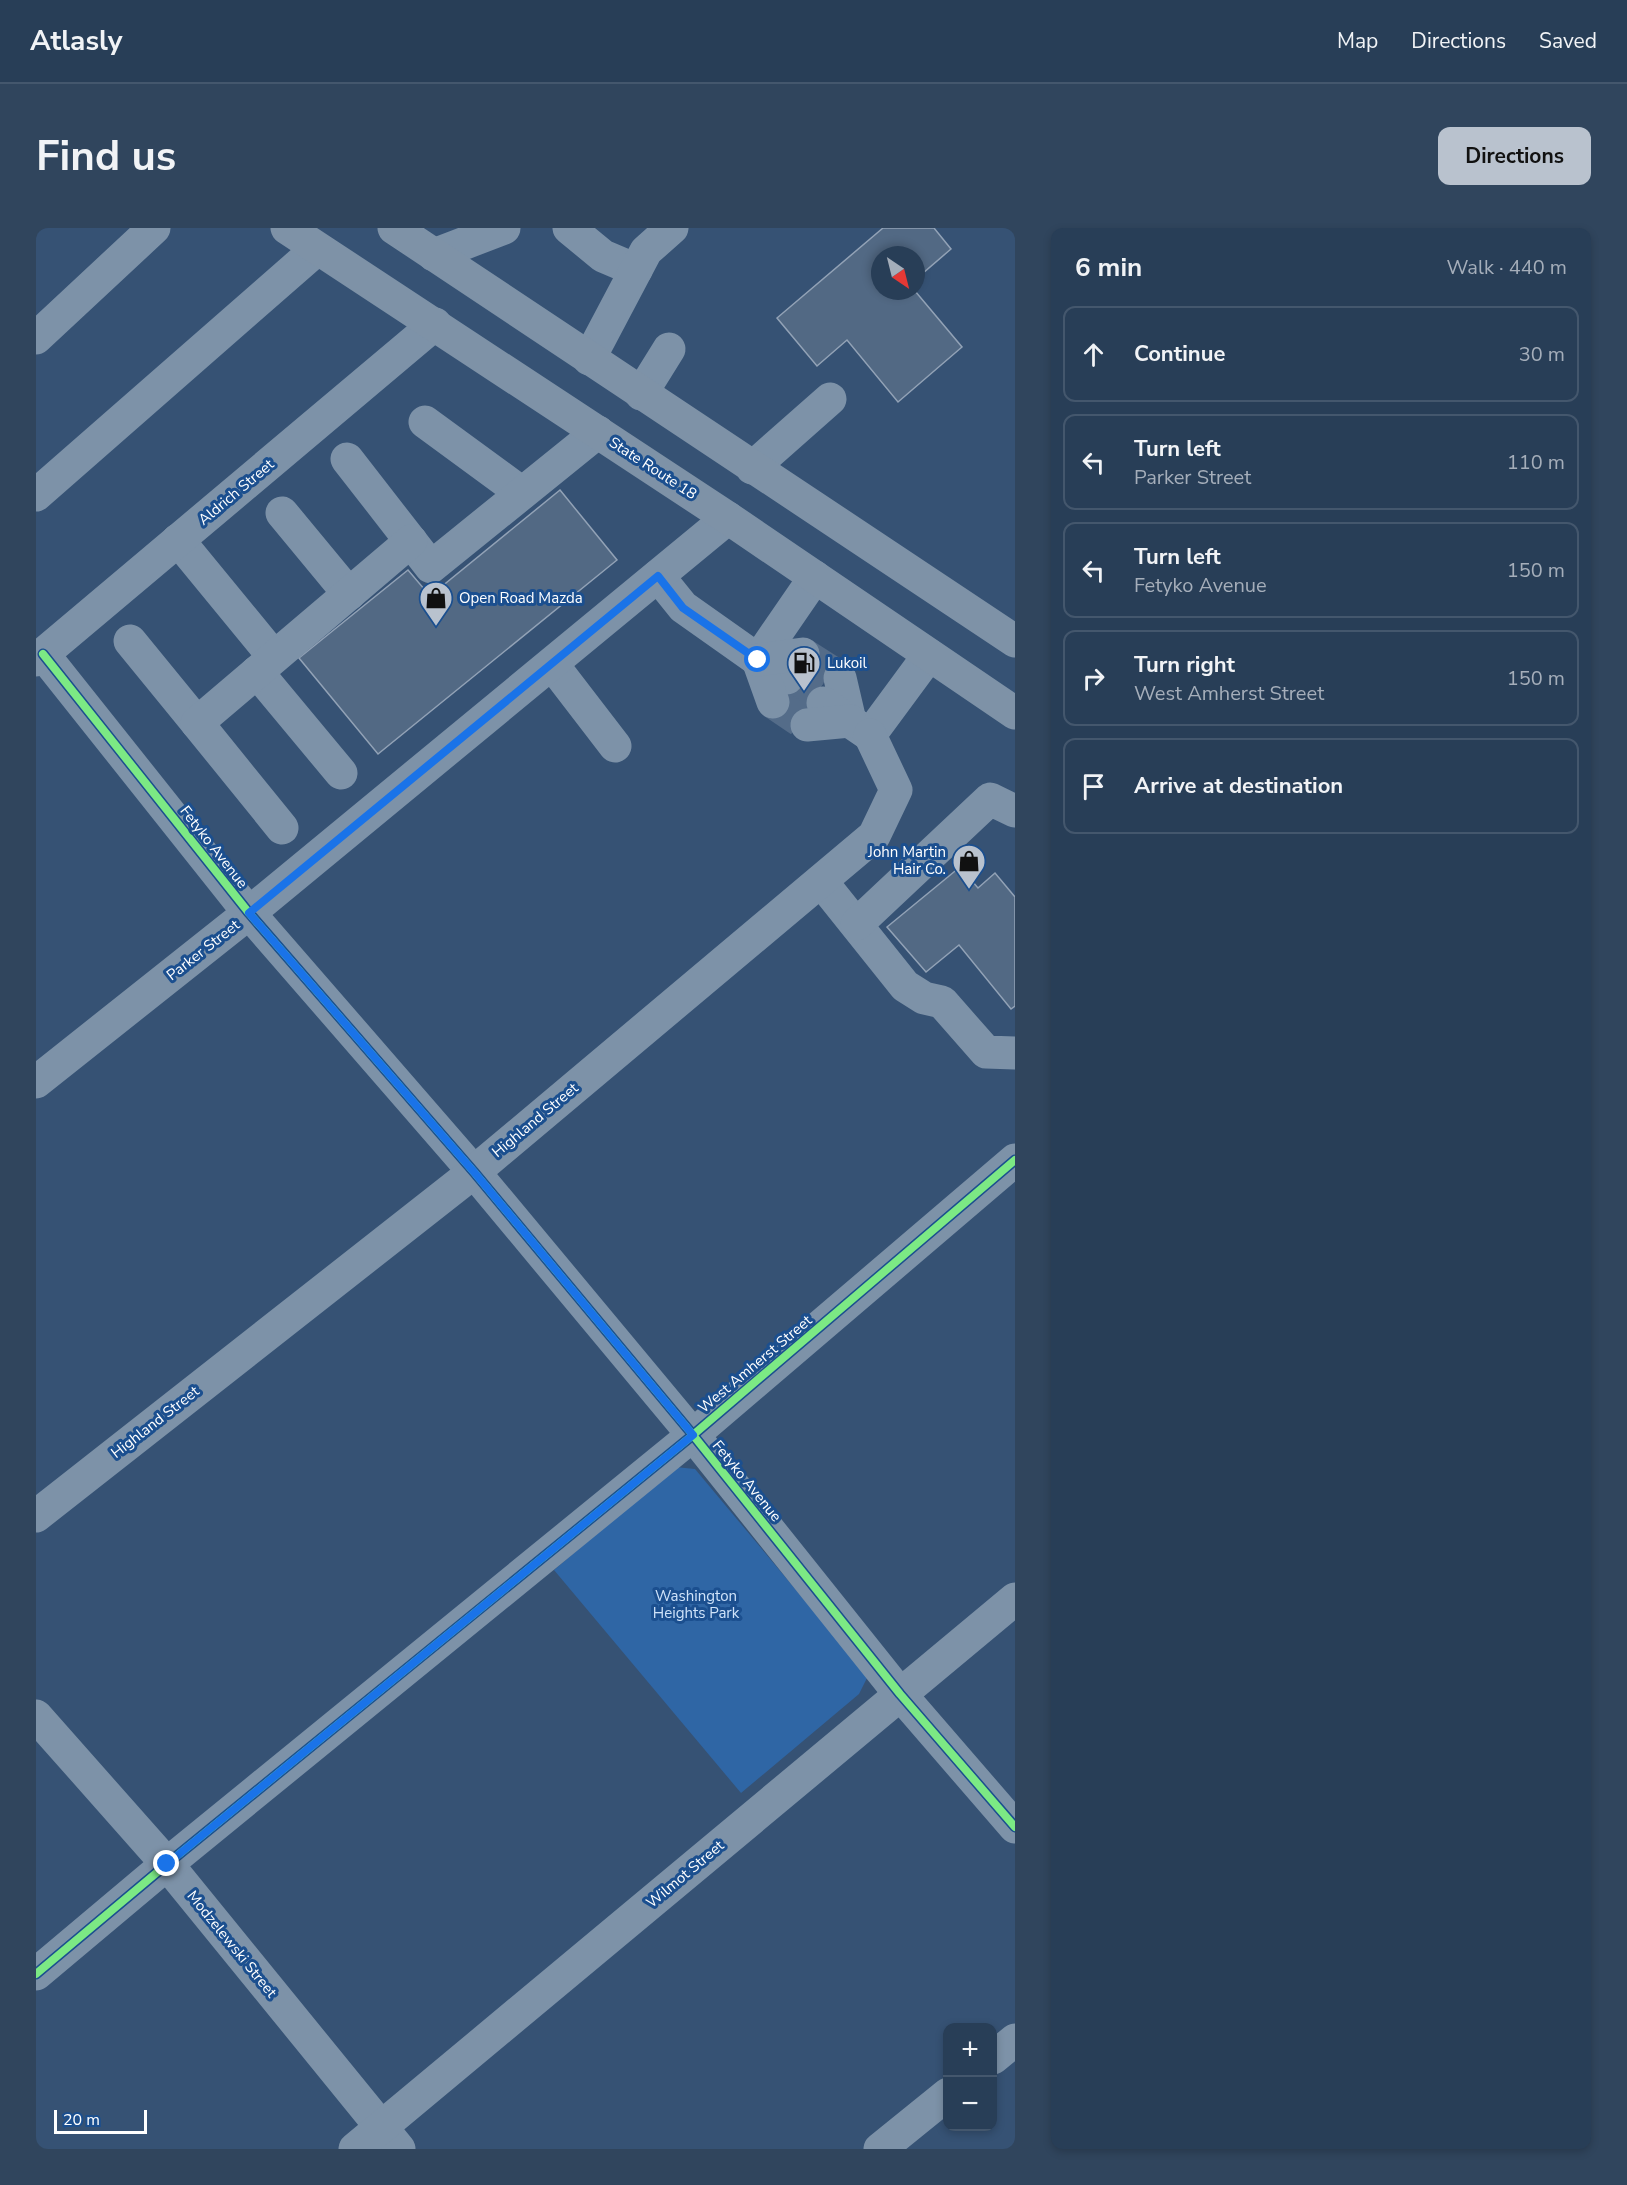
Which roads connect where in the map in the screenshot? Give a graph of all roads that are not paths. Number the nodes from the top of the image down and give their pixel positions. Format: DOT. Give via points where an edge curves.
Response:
graph roads {
  1 [pos="154,228"];
  2 [pos="287,228"];
  3 [pos="394,228"];
  4 [pos="504,228"];
  5 [pos="569,228"];
  6 [pos="672,228"];
  7 [pos="317,249"];
  8 [pos="646,250"];
  9 [pos="434,255"];
  10 [pos="435,324"];
  11 [pos="36,338"];
  12 [pos="669,349"];
  13 [pos="589,359"];
  14 [pos="641,394"];
  15 [pos="830,399"];
  16 [pos="425,423"];
  17 [pos="598,432"];
  18 [pos="347,459"];
  19 [pos="752,468"];
  20 [pos="522,493"];
  21 [pos="36,495"];
  22 [pos="282,513"];
  23 [pos="728,518"];
  24 [pos="178,540"];
  25 [pos="411,541"];
  26 [pos="658,576"];
  27 [pos="815,577"];
  28 [pos="349,594"];
  29 [pos="130,641"];
  30 [pos="1015,641"];
  31 [pos="929,655"];
  32 [pos="40,657"];
  33 [pos="758,660"];
  34 [pos="266,664"];
  35 [pos="552,664"];
  36 [pos="1015,712"];
  37 [pos="198,723"];
  38 [pos="860,728"];
  39 [pos="615,746"];
  40 [pos="341,773"];
  41 [pos="1015,811"];
  42 [pos="282,828"];
  43 [pos="821,881"];
  44 [pos="249,913"];
  45 [pos="857,924"];
  46 [pos="1015,1053"];
  47 [pos="36,1082"];
  48 [pos="1015,1160"];
  49 [pos="474,1172"];
  50 [pos="693,1435"];
  51 [pos="36,1516"];
  52 [pos="1015,1599"];
  53 [pos="900,1695"];
  54 [pos="36,1716"];
  55 [pos="1015,1827"];
  56 [pos="167,1864"];
  57 [pos="36,1974"];
  58 [pos="1015,2040"];
  59 [pos="997,2055"];
  60 [pos="943,2098"];
  61 [pos="390,2138"];
  62 [pos="355,2149"];
  63 [pos="880,2149"];
  1 -- 11 [label="street"];
  2 -- 7 [label="highway, State Route 18"];
  3 -- 9 [label="highway"];
  4 -- 9 [label="street"];
  5 -- 8 [label="street" via="603,256"];
  6 -- 8 [label="street"];
  7 -- 10 [label="highway, State Route 18"];
  7 -- 21 [label="street"];
  8 -- 13 [label="street"];
  9 -- 13 [label="highway"];
  10 -- 17 [label="highway, State Route 18"];
  10 -- 24 [label="street, Aldrich Street"];
  12 -- 14 [label="street"];
  13 -- 14 [label="highway"];
  14 -- 19 [label="highway"];
  15 -- 19 [label="street"];
  16 -- 20 [label="street"];
  17 -- 20 [label="street"];
  17 -- 23 [label="highway, State Route 18"];
  18 -- 25 [label="street"];
  19 -- 30 [label="highway"];
  20 -- 25 [label="street" via="431,567"];
  22 -- 28 [label="street"];
  23 -- 26 [label="street, Parker Street"];
  23 -- 27 [label="highway, State Route 18"];
  24 -- 32 [label="street, Aldrich Street"];
  24 -- 34 [label="street"];
  25 -- 28 [label="street"];
  26 -- 33 [label="street" via="683,608"];
  26 -- 35 [label="street, Parker Street"];
  27 -- 31 [label="highway, State Route 18"];
  27 -- 33 [label="street"];
  28 -- 34 [label="street"];
  29 -- 37 [label="street"];
  31 -- 36 [label="highway, State Route 18"];
  31 -- 38 [label="street"];
  32 -- 44 [label="street, Fetyko Avenue"];
  33 -- 33 [label="street" via="788,678"];
  34 -- 37 [label="street"];
  34 -- 40 [label="street"];
  35 -- 39 [label="street"];
  35 -- 44 [label="street, Parker Street"];
  37 -- 42 [label="street"];
  38 -- 38 [label="street" via="823,702"];
  38 -- 43 [label="street, Highland Street" via="896,790 874,836"];
  41 -- 45 [label="street" via="990,800"];
  43 -- 45 [label="street"];
  43 -- 49 [label="street, Highland Street"];
  44 -- 47 [label="street, Parker Street"];
  44 -- 49 [label="street, Fetyko Avenue"];
  45 -- 46 [label="street" via="905,986 924,998 942,1002 986,1052"];
  48 -- 50 [label="street, West Amherst Street"];
  49 -- 50 [label="street, Fetyko Avenue"];
  49 -- 51 [label="street, Highland Street"];
  50 -- 53 [label="street, Fetyko Avenue"];
  50 -- 56 [label="street, West Amherst Street"];
  52 -- 53 [label="street, Wilmot Street"];
  53 -- 55 [label="street, Fetyko Avenue"];
  53 -- 61 [label="street, Wilmot Street"];
  54 -- 56 [label="street, Modzelewski Street"];
  56 -- 57 [label="street, West Amherst Street"];
  56 -- 61 [label="street, Modzelewski Street"];
  58 -- 59 [label="street"];
  60 -- 63 [label="street"];
  61 -- 62 [label="street, Wilmot Street"];
}
